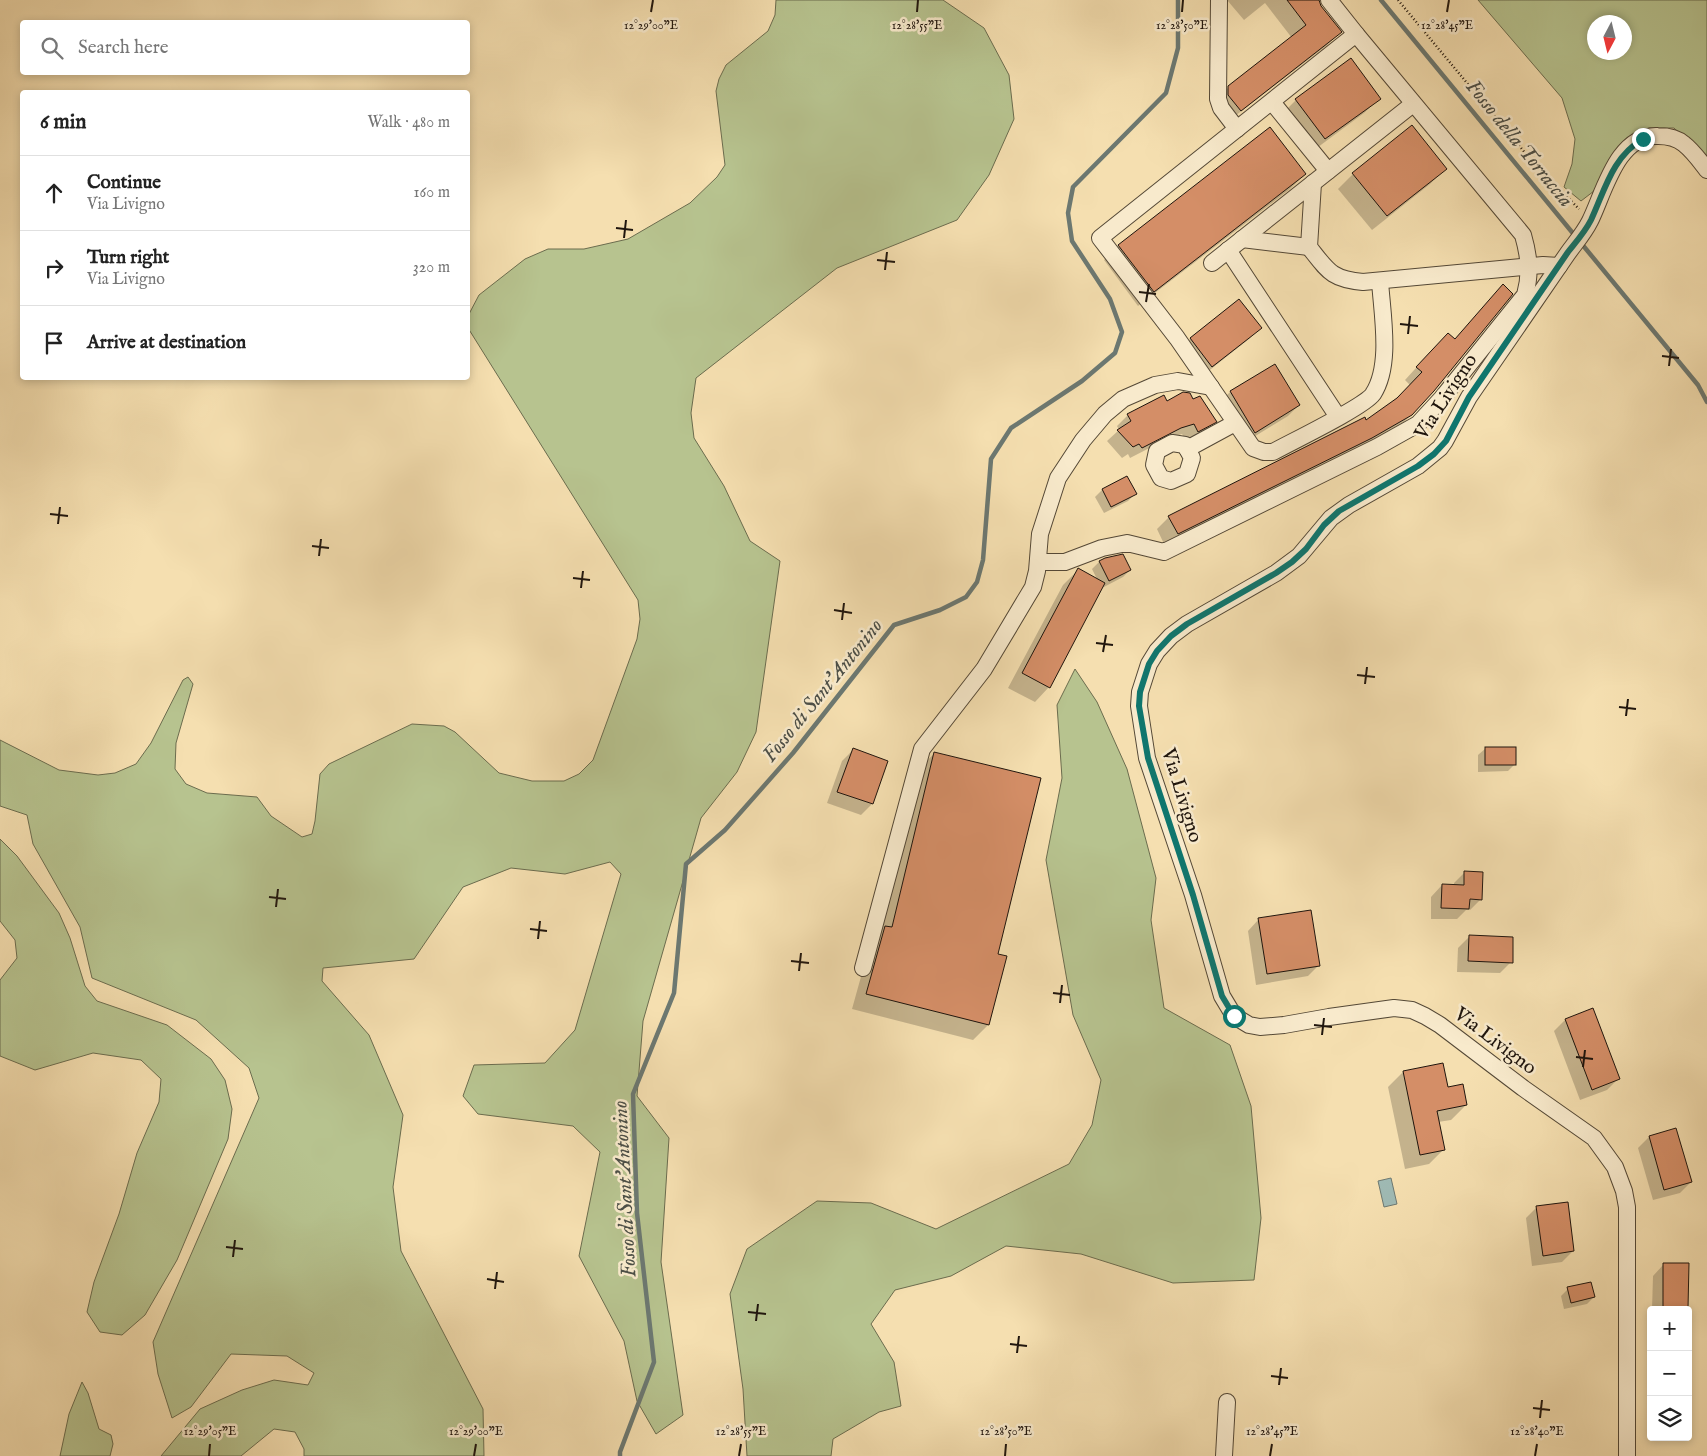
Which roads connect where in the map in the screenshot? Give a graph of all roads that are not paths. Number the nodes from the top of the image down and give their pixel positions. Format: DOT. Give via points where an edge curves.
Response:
graph roads {
  1 [pos="1219,0"];
  2 [pos="1329,0"];
  3 [pos="1356,34"];
  4 [pos="1272,102"];
  5 [pos="1413,104"];
  6 [pos="1237,129"];
  7 [pos="1707,170"];
  8 [pos="1328,171"];
  9 [pos="1313,183"];
  10 [pos="1242,239"];
  11 [pos="1308,247"];
  12 [pos="1228,250"];
  13 [pos="1563,259"];
  14 [pos="1212,263"];
  15 [pos="1530,266"];
  16 [pos="1380,281"];
  17 [pos="1211,387"];
  18 [pos="1338,417"];
  19 [pos="1235,423"];
  20 [pos="1187,449"];
  21 [pos="1038,562"];
  22 [pos="863,968"];
  23 [pos="1227,1402"];
  24 [pos="1224,1456"];
  25 [pos="1627,1456"];
  1 -- 6 [label="street" via="1218,99"];
  2 -- 3 [label="street"];
  3 -- 4 [label="street"];
  3 -- 5 [label="street"];
  4 -- 6 [label="street"];
  4 -- 8 [label="street"];
  5 -- 8 [label="street"];
  5 -- 15 [label="street" via="1522,235"];
  6 -- 17 [label="street" via="1100,238"];
  7 -- 13 [label="street, Via Livigno" via="1684,144 1670,137 1655,135 1631,145 1608,177 1583,234"];
  8 -- 9 [label="street"];
  9 -- 10 [label="street"];
  9 -- 11 [label="street"];
  10 -- 11 [label="street"];
  10 -- 12 [label="street"];
  11 -- 16 [label="street" via="1330,272 1341,279"];
  12 -- 14 [label="street"];
  12 -- 18 [label="street"];
  13 -- 15 [label="street"];
  13 -- 25 [label="street, Via Livigno" via="1469,397 1440,448 1418,466 1331,518 1299,556 1276,573 1171,636 1149,664 1139,706 1148,758 1222,996 1234,1016 1249,1025 1270,1027 1394,1008 1418,1013 1440,1025 1576,1124 1606,1153 1620,1177 1627,1207"];
  15 -- 16 [label="street"];
  15 -- 21 [label="street" via="1525,295 1418,424 1164,552 1127,544 1102,548 1065,562"];
  16 -- 18 [label="street" via="1384,348 1378,384 1367,400"];
  17 -- 19 [label="street"];
  17 -- 21 [label="street" via="1178,381 1155,385 1123,398 1105,414 1058,478 1040,534"];
  18 -- 19 [label="street" via="1273,452 1253,448"];
  19 -- 20 [label="street"];
  21 -- 22 [label="street" via="1033,586 984,669 922,749"];
  23 -- 24 [label="street"];
}
